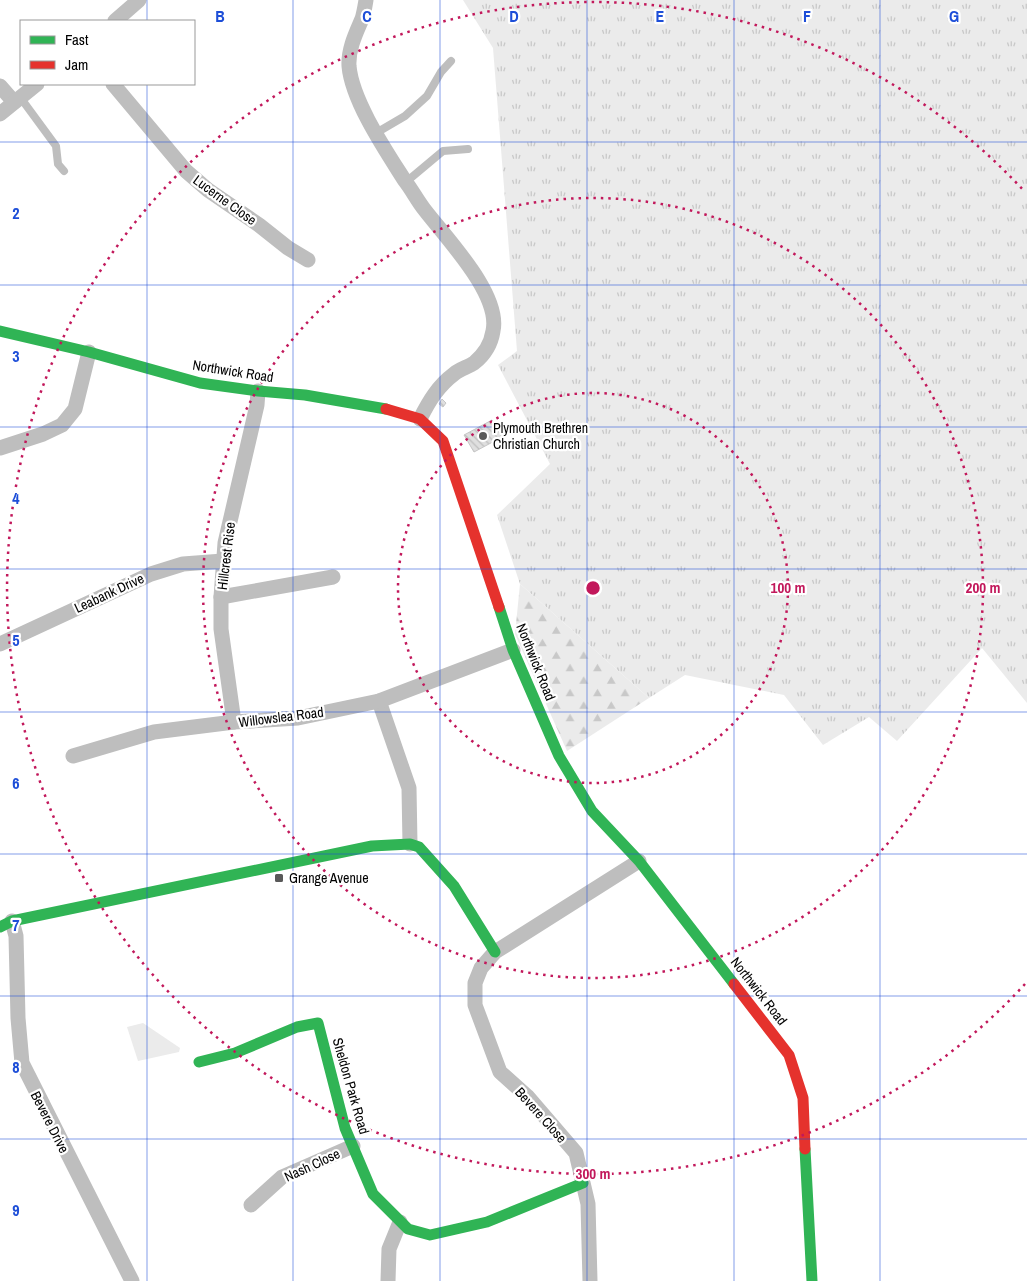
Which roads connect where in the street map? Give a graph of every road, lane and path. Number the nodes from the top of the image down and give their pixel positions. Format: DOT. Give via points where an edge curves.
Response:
graph roads {
  1 [pos="140,0"];
  2 [pos="366,0"];
  3 [pos="116,20"];
  4 [pos="451,61"];
  5 [pos="36,85"];
  6 [pos="115,85"];
  7 [pos="0,86"];
  8 [pos="17,99"];
  9 [pos="0,114"];
  10 [pos="376,133"];
  11 [pos="468,149"];
  12 [pos="64,171"];
  13 [pos="406,182"];
  14 [pos="308,260"];
  15 [pos="0,331"];
  16 [pos="89,352"];
  17 [pos="258,391"];
  18 [pos="420,419"];
  19 [pos="0,448"];
  20 [pos="223,561"];
  21 [pos="333,577"];
  22 [pos="221,598"];
  23 [pos="0,644"];
  24 [pos="513,650"];
  25 [pos="379,701"];
  26 [pos="234,722"];
  27 [pos="72,756"];
  28 [pos="410,844"];
  29 [pos="638,861"];
  30 [pos="6,924"];
  31 [pos="495,952"];
  32 [pos="199,1062"];
  33 [pos="353,1146"];
  34 [pos="583,1183"];
  35 [pos="251,1205"];
  36 [pos="400,1222"];
  37 [pos="132,1281"];
  38 [pos="388,1281"];
  39 [pos="590,1281"];
  40 [pos="812,1281"];
  1 -- 3 [label="street"];
  2 -- 10 [label="street" via="349,66 357,96"];
  4 -- 10 [label="lane" via="427,96 405,116"];
  5 -- 8 [label="street"];
  6 -- 14 [label="street, Lucerne Close" via="186,171"];
  7 -- 8 [label="street"];
  8 -- 9 [label="street"];
  8 -- 12 [label="lane" via="56,146 58,164"];
  10 -- 13 [label="street"];
  11 -- 13 [label="lane" via="444,151"];
  13 -- 18 [label="street" via="485,291 494,329 489,346 474,363 455,373 439,388"];
  15 -- 16 [label="street, Northwick Road"];
  16 -- 17 [label="street, Northwick Road" via="200,383"];
  16 -- 19 [label="street" via="75,409 62,425"];
  17 -- 18 [label="street, Northwick Road" via="305,395 396,411"];
  17 -- 20 [label="street, Hillcrest Rise"];
  18 -- 24 [label="street, Northwick Road" via="445,446"];
  20 -- 22 [label="street, Hillcrest Rise"];
  20 -- 23 [label="street, Leabank Drive" via="183,564 151,574"];
  21 -- 22 [label="street"];
  22 -- 26 [label="street, Hillcrest Rise" via="221,629"];
  24 -- 25 [label="street, Willowslea Road"];
  24 -- 29 [label="street, Northwick Road" via="559,756 592,811"];
  25 -- 26 [label="street, Willowslea Road" via="298,718"];
  25 -- 28 [label="street" via="409,788"];
  26 -- 27 [label="street, Willowslea Road" via="154,732"];
  28 -- 30 [label="street" via="372,846"];
  28 -- 31 [label="street" via="419,847 454,886"];
  29 -- 31 [label="street, Bevere Close"];
  29 -- 40 [label="street, Northwick Road" via="789,1055 802,1098"];
  30 -- 37 [label="street, Bevere Drive" via="16,936 22,1063"];
  31 -- 34 [label="street, Bevere Close" via="481,968 475,983 476,1005 500,1072 527,1096 576,1153"];
  32 -- 33 [label="street, Sheldon Park Road" via="235,1053 297,1027 318,1023 345,1128"];
  33 -- 35 [label="street, Nash Close" via="282,1177"];
  33 -- 36 [label="street, Sheldon Park Road" via="373,1194"];
  34 -- 36 [label="street, Sheldon Park Road" via="487,1222 430,1235 408,1229"];
  34 -- 39 [label="street, Bevere Close" via="588,1204"];
  36 -- 38 [label="street" via="389,1249"];
}
